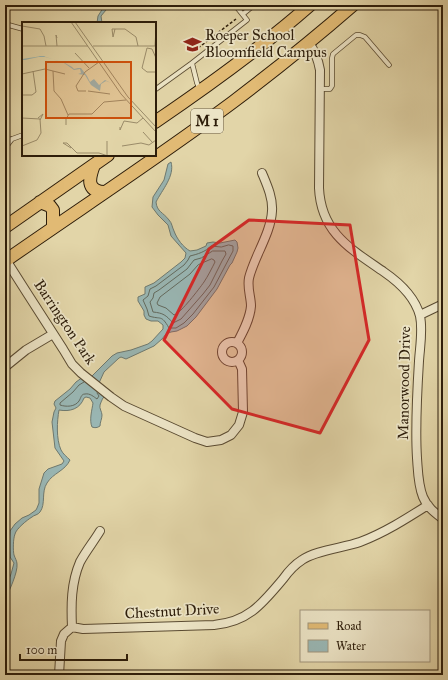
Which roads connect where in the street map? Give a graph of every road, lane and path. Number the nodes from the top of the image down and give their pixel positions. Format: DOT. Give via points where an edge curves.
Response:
graph roads {
  1 [pos="235,5"];
  2 [pos="254,5"];
  3 [pos="310,5"];
  4 [pos="353,5"];
  5 [pos="243,14"];
  6 [pos="236,19"];
  7 [pos="5,24"];
  8 [pos="22,29"];
  9 [pos="309,43"];
  10 [pos="187,44"];
  11 [pos="192,63"];
  12 [pos="389,66"];
  13 [pos="156,89"];
  14 [pos="320,89"];
  15 [pos="200,91"];
  16 [pos="156,121"];
  17 [pos="22,136"];
  18 [pos="12,140"];
  19 [pos="5,141"];
  20 [pos="5,148"];
  21 [pos="107,156"];
  22 [pos="94,165"];
  23 [pos="262,173"];
  24 [pos="104,192"];
  25 [pos="40,202"];
  26 [pos="5,226"];
  27 [pos="53,228"];
  28 [pos="5,260"];
  29 [pos="443,304"];
  30 [pos="420,315"];
  31 [pos="53,334"];
  32 [pos="237,343"];
  33 [pos="238,360"];
  34 [pos="5,367"];
  35 [pos="428,506"];
  36 [pos="443,519"];
  37 [pos="100,530"];
  38 [pos="72,627"];
  39 [pos="59,675"];
  1 -- 5 [label="lane"];
  2 -- 5 [label="lane"];
  3 -- 15 [label="main road, M 1"];
  4 -- 9 [label="main road, M 1"];
  5 -- 11 [label="lane" via="248,20"];
  6 -- 10 [label="path" via="194,51"];
  7 -- 8 [label="lane"];
  9 -- 14 [label="street, Manorwood Drive" via="318,58"];
  9 -- 24 [label="main road, M 1" via="233,102"];
  11 -- 13 [label="lane"];
  11 -- 15 [label="lane"];
  12 -- 14 [label="lane" via="364,37 356,35 333,54 331,87"];
  14 -- 30 [label="street, Manorwood Drive" via="319,188 324,216 339,238 405,289"];
  15 -- 16 [label="main road, M 1"];
  17 -- 18 [label="lane"];
  18 -- 19 [label="lane"];
  18 -- 20 [label="lane"];
  21 -- 22 [label="main road"];
  22 -- 24 [label="main road" via="90,177 91,185 94,189"];
  22 -- 25 [label="main road"];
  23 -- 32 [label="street, Barrington Park" via="270,194 272,216 250,278 250,312"];
  24 -- 27 [label="main road, M 1"];
  25 -- 26 [label="main road"];
  25 -- 27 [label="main road" via="53,210"];
  27 -- 28 [label="main road, M 1"];
  28 -- 31 [label="street, Barrington Park"];
  29 -- 30 [label="street"];
  30 -- 35 [label="street, Manorwood Drive" via="417,450 420,484"];
  31 -- 33 [label="street, Barrington Park" via="72,364 111,397 201,441 221,440 240,425 243,415 242,369"];
  31 -- 34 [label="street" via="26,350"];
  32 -- 33 [label="street, Barrington Park" via="242,350"];
  32 -- 33 [label="street" via="226,344 222,352 226,360"];
  35 -- 36 [label="street, Manorwood Drive"];
  35 -- 38 [label="street, Chestnut Drive" via="376,536 305,557 261,604 236,620 198,625 83,629"];
  37 -- 38 [label="street" via="81,560 75,575"];
  38 -- 39 [label="street" via="61,641"];
}
